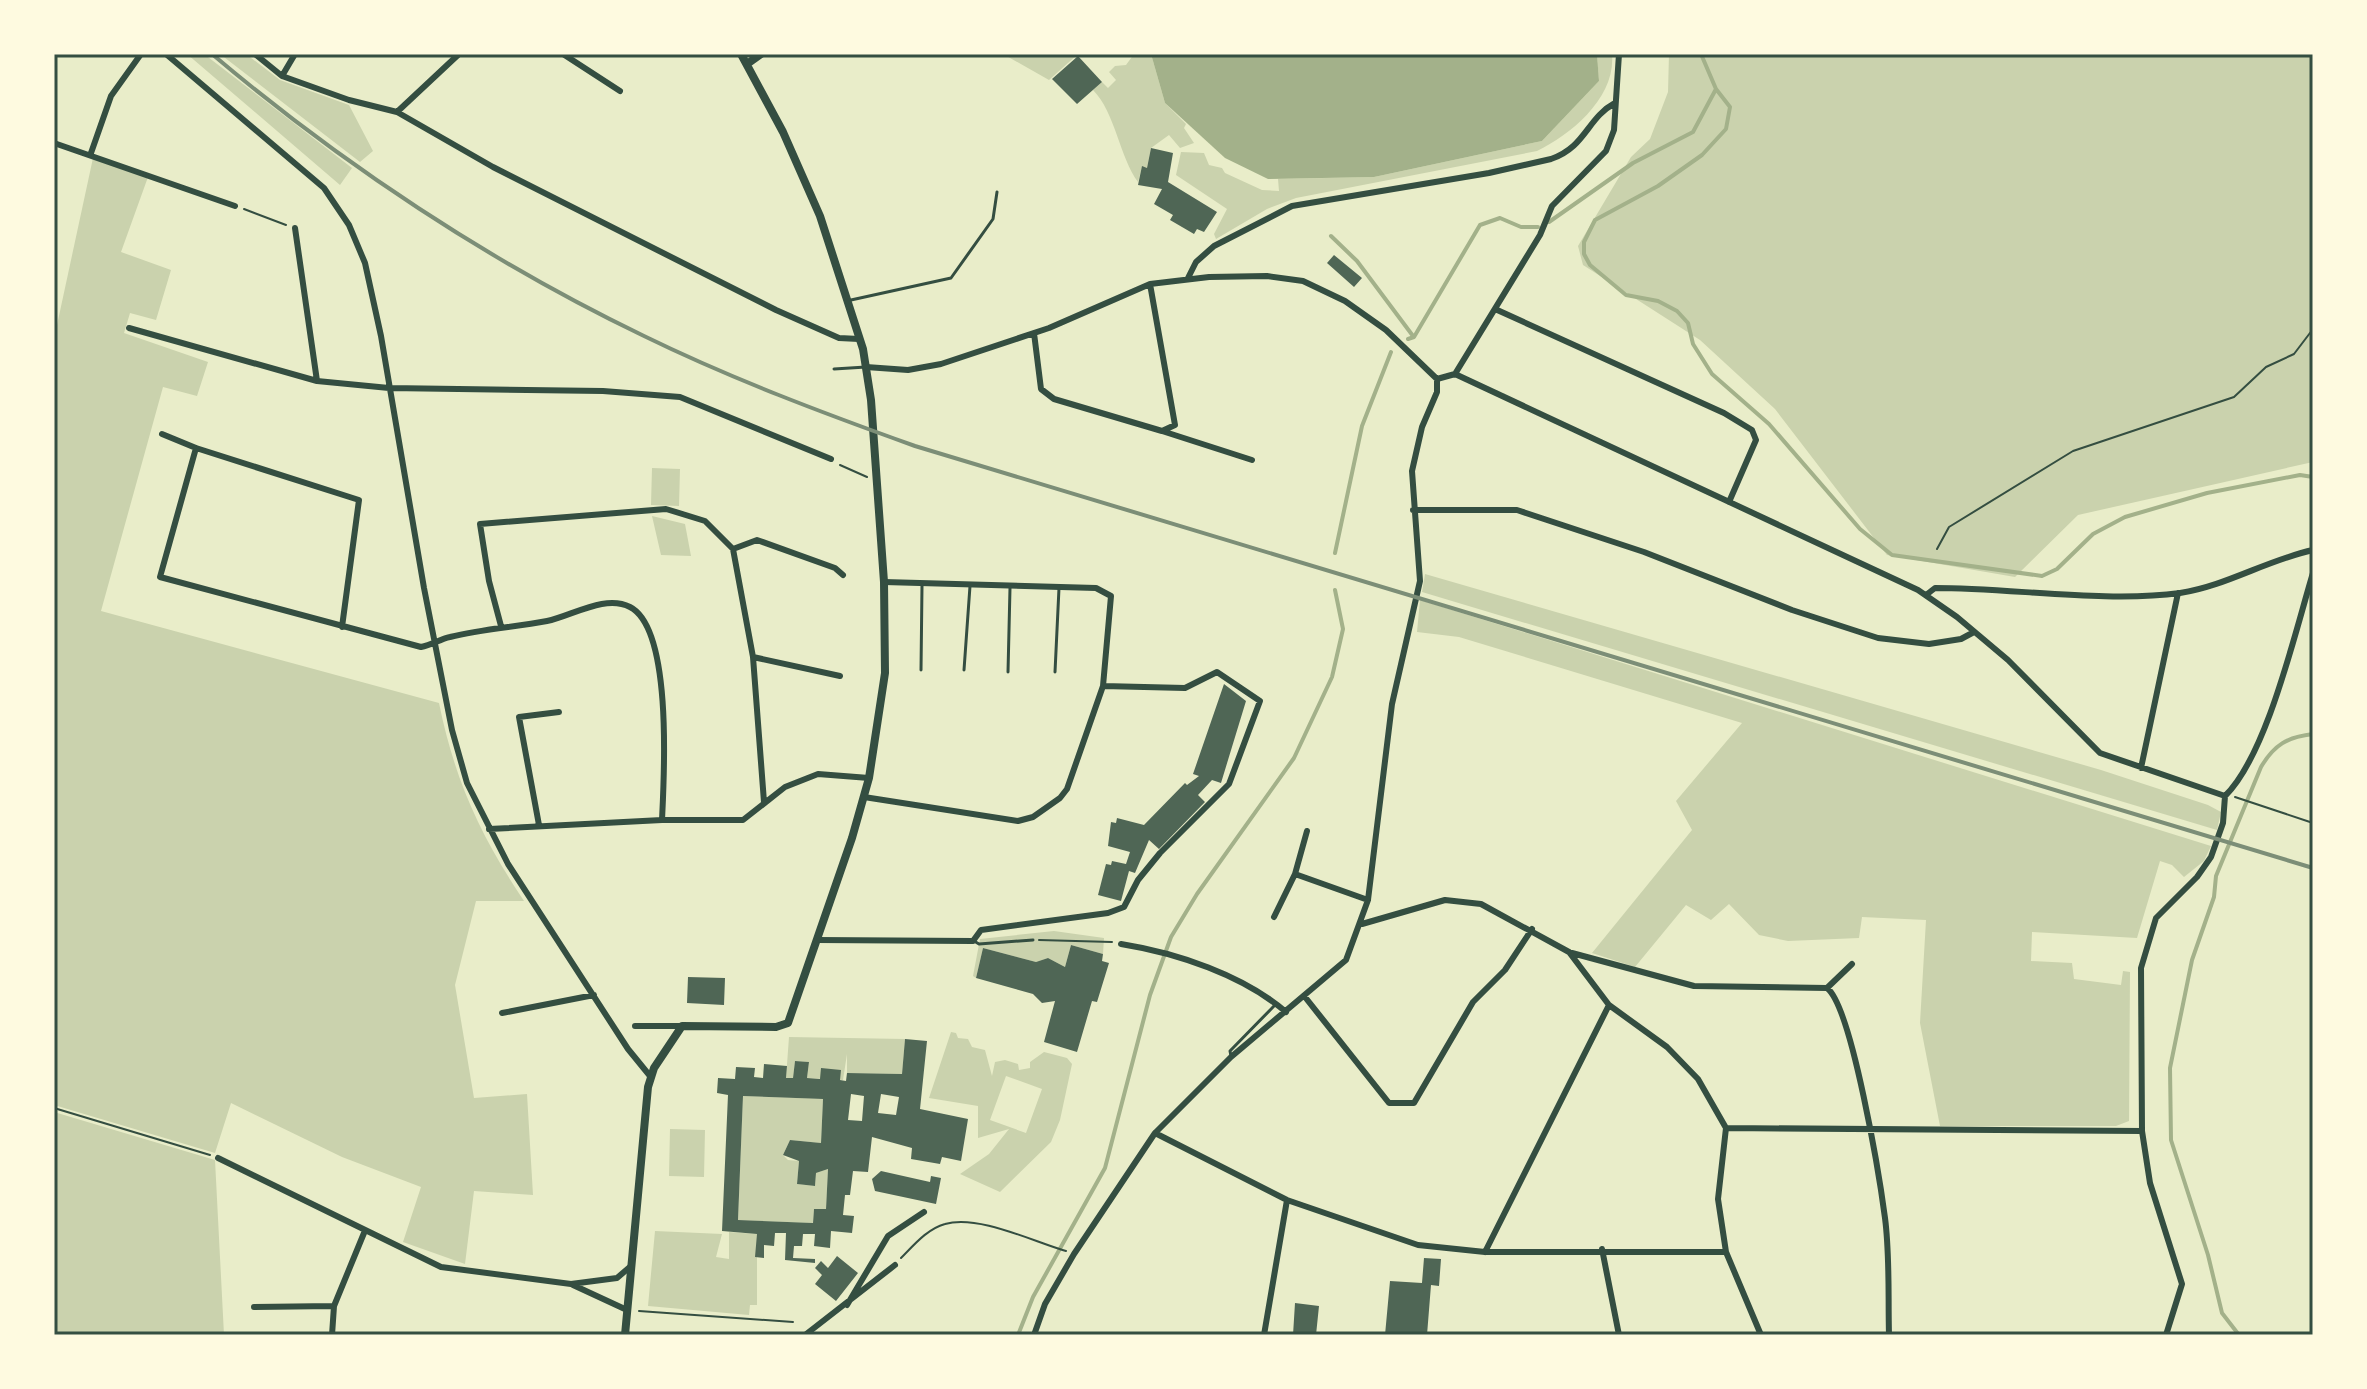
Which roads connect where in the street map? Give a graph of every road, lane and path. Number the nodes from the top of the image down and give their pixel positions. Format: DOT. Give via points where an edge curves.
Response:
graph roads {
  1 [pos="141,54"];
  2 [pos="166,54"];
  3 [pos="255,54"];
  4 [pos="295,54"];
  5 [pos="459,54"];
  6 [pos="563,54"];
  7 [pos="741,54"];
  8 [pos="761,54"];
  9 [pos="1619,54"];
  10 [pos="747,64"];
  11 [pos="282,76"];
  12 [pos="620,91"];
  13 [pos="1615,103"];
  14 [pos="397,112"];
  15 [pos="54,143"];
  16 [pos="91,153"];
  17 [pos="997,192"];
  18 [pos="235,206"];
  19 [pos="295,228"];
  20 [pos="1188,278"];
  21 [pos="1150,284"];
  22 [pos="847,301"];
  23 [pos="1495,309"];
  24 [pos="129,328"];
  25 [pos="2313,329"];
  26 [pos="1034,333"];
  27 [pos="859,339"];
  28 [pos="866,367"];
  29 [pos="834,369"];
  30 [pos="1455,374"];
  31 [pos="1437,379"];
  32 [pos="317,381"];
  33 [pos="389,388"];
  34 [pos="1162,431"];
  35 [pos="162,434"];
  36 [pos="196,448"];
  37 [pos="831,459"];
  38 [pos="1252,460"];
  39 [pos="876,473"];
  40 [pos="1729,502"];
  41 [pos="1413,510"];
  42 [pos="733,549"];
  43 [pos="1937,549"];
  44 [pos="2313,550"];
  45 [pos="2313,573"];
  46 [pos="843,575"];
  47 [pos="884,582"];
  48 [pos="923,582"];
  49 [pos="970,582"];
  50 [pos="1010,583"];
  51 [pos="1059,586"];
  52 [pos="2178,593"];
  53 [pos="1926,595"];
  54 [pos="501,626"];
  55 [pos="342,627"];
  56 [pos="1974,632"];
  57 [pos="436,644"];
  58 [pos="753,657"];
  59 [pos="921,670"];
  60 [pos="964,670"];
  61 [pos="1008,672"];
  62 [pos="1055,672"];
  63 [pos="840,676"];
  64 [pos="1103,686"];
  65 [pos="559,712"];
  66 [pos="2141,768"];
  67 [pos="869,778"];
  68 [pos="2225,796"];
  69 [pos="864,797"];
  70 [pos="2242,797"];
  71 [pos="764,802"];
  72 [pos="662,820"];
  73 [pos="2313,823"];
  74 [pos="539,825"];
  75 [pos="489,829"];
  76 [pos="1307,831"];
  77 [pos="1295,874"];
  78 [pos="1368,900"];
  79 [pos="1274,917"];
  80 [pos="1362,924"];
  81 [pos="1532,929"];
  82 [pos="817,940"];
  83 [pos="1033,940"];
  84 [pos="973,941"];
  85 [pos="1121,944"];
  86 [pos="1569,952"];
  87 [pos="1852,964"];
  88 [pos="1827,988"];
  89 [pos="594,995"];
  90 [pos="1305,997"];
  91 [pos="1276,1003"];
  92 [pos="1609,1005"];
  93 [pos="1286,1012"];
  94 [pos="502,1013"];
  95 [pos="635,1026"];
  96 [pos="682,1026"];
  97 [pos="1231,1057"];
  98 [pos="650,1076"];
  99 [pos="54,1108"];
  100 [pos="1726,1128"];
  101 [pos="1871,1131"];
  102 [pos="2142,1131"];
  103 [pos="1155,1133"];
  104 [pos="218,1158"];
  105 [pos="1287,1200"];
  106 [pos="924,1212"];
  107 [pos="364,1233"];
  108 [pos="1602,1249"];
  109 [pos="1485,1252"];
  110 [pos="1726,1252"];
  111 [pos="1074,1254"];
  112 [pos="895,1265"];
  113 [pos="631,1266"];
  114 [pos="571,1284"];
  115 [pos="847,1305"];
  116 [pos="334,1306"];
  117 [pos="254,1307"];
  118 [pos="627,1310"];
  119 [pos="793,1322"];
  120 [pos="332,1335"];
  121 [pos="625,1335"];
  122 [pos="805,1335"];
  123 [pos="1034,1335"];
  124 [pos="1264,1335"];
  125 [pos="1619,1335"];
  126 [pos="1761,1335"];
  127 [pos="1889,1335"];
  128 [pos="2166,1335"];
  1 -- 16 [label="street" via="111,96"];
  2 -- 33 [label="street" via="324,188 341,213 365,263"];
  3 -- 11 [label="street"];
  4 -- 11 [label="street"];
  5 -- 14 [label="street"];
  6 -- 12 [label="street"];
  7 -- 10 [label="street"];
  8 -- 10 [label="street"];
  9 -- 13 [label="street"];
  10 -- 22 [label="street" via="820,216"];
  11 -- 14 [label="street"];
  13 -- 20 [label="street" via="1575,148 1551,159 1280,210 1214,246"];
  13 -- 23 [label="street" via="1606,151 1552,206"];
  14 -- 27 [label="street" via="493,167 776,310 839,338"];
  15 -- 16 [label="street"];
  16 -- 18 [label="street"];
  17 -- 22 [label="lane" via="993,219 951,278"];
  18 -- 19 [label="path"];
  19 -- 32 [label="street"];
  20 -- 21 [label="street"];
  20 -- 31 [label="street" via="1280,277 1315,285 1386,330"];
  21 -- 26 [label="street"];
  21 -- 34 [label="street" via="1175,425"];
  22 -- 27 [label="street"];
  23 -- 30 [label="street"];
  23 -- 40 [label="street" via="1752,430 1756,440"];
  24 -- 32 [label="street"];
  25 -- 43 [label="path" via="2294,354 2266,367 2234,397 2073,451 1949,527"];
  26 -- 28 [label="street" via="930,367"];
  26 -- 34 [label="street" via="1041,389 1047,394"];
  27 -- 28 [label="street"];
  28 -- 29 [label="lane"];
  28 -- 39 [label="street"];
  30 -- 31 [label="street"];
  30 -- 40 [label="street"];
  31 -- 41 [label="street" via="1415,451"];
  32 -- 33 [label="street"];
  33 -- 37 [label="street" via="680,397"];
  33 -- 57 [label="street"];
  34 -- 38 [label="street"];
  35 -- 36 [label="street"];
  36 -- 55 [label="street" via="359,500"];
  36 -- 55 [label="street" via="160,577"];
  37 -- 39 [label="path" via="859,474"];
  39 -- 47 [label="street"];
  40 -- 53 [label="street"];
  41 -- 56 [label="street" via="1517,510 1878,638 1945,643"];
  41 -- 78 [label="street" via="1420,581 1390,717"];
  42 -- 46 [label="street" via="757,540"];
  42 -- 54 [label="street" via="705,521 666,509 480,524"];
  42 -- 58 [label="street"];
  44 -- 52 [label="street"];
  45 -- 68 [label="street" via="2264,726 2237,784"];
  47 -- 48 [label="street"];
  47 -- 67 [label="street" via="885,673"];
  48 -- 49 [label="street"];
  48 -- 59 [label="lane"];
  49 -- 50 [label="street"];
  49 -- 60 [label="lane"];
  50 -- 51 [label="street"];
  50 -- 61 [label="lane"];
  51 -- 62 [label="lane"];
  51 -- 64 [label="street" via="1105,590 1112,603"];
  52 -- 53 [label="street" via="1935,588"];
  52 -- 66 [label="street"];
  53 -- 56 [label="street"];
  54 -- 57 [label="street"];
  54 -- 72 [label="street" via="548,621 604,604 629,606 639,614 653,640 661,685"];
  55 -- 57 [label="street" via="421,647"];
  56 -- 66 [label="street" via="2096,750"];
  57 -- 75 [label="street" via="467,783"];
  58 -- 63 [label="street"];
  58 -- 71 [label="street"];
  64 -- 69 [label="street" via="1067,789 1033,817 998,819"];
  64 -- 84 [label="street" via="1185,688 1217,672 1260,701 1229,784 1149,866 1124,907 981,930"];
  65 -- 74 [label="street" via="519,717"];
  66 -- 68 [label="street"];
  67 -- 69 [label="street"];
  67 -- 71 [label="street" via="818,774"];
  68 -- 102 [label="street" via="2223,823 2211,857 2161,909 2145,948 2139,984"];
  69 -- 82 [label="street"];
  70 -- 73 [label="path"];
  71 -- 72 [label="street" via="743,820"];
  72 -- 74 [label="street"];
  74 -- 75 [label="street"];
  75 -- 89 [label="street"];
  76 -- 77 [label="street"];
  77 -- 78 [label="street"];
  77 -- 79 [label="street"];
  78 -- 80 [label="street"];
  80 -- 81 [label="street" via="1422,904 1464,900"];
  80 -- 90 [label="street" via="1346,960"];
  81 -- 86 [label="street"];
  81 -- 90 [label="street" via="1505,970 1473,1002 1414,1103 1389,1103"];
  82 -- 84 [label="street"];
  82 -- 96 [label="street" via="788,1023"];
  83 -- 84 [label="lane"];
  83 -- 85 [label="path"];
  85 -- 91 [label="street" via="1237,981"];
  86 -- 88 [label="street" via="1694,986"];
  86 -- 92 [label="street"];
  87 -- 88 [label="street"];
  88 -- 101 [label="street" via="1842,1011"];
  89 -- 94 [label="street"];
  89 -- 98 [label="street"];
  90 -- 93 [label="street"];
  91 -- 93 [label="street"];
  91 -- 97 [label="lane" via="1230,1051"];
  92 -- 100 [label="street" via="1667,1047 1698,1079"];
  92 -- 109 [label="street"];
  93 -- 97 [label="street"];
  95 -- 96 [label="street"];
  96 -- 98 [label="street"];
  97 -- 103 [label="street"];
  98 -- 113 [label="street"];
  99 -- 104 [label="path"];
  100 -- 101 [label="street"];
  100 -- 110 [label="street" via="1718,1199"];
  101 -- 102 [label="street"];
  101 -- 127 [label="street" via="1885,1221"];
  102 -- 128 [label="street" via="2150,1183 2182,1284"];
  103 -- 105 [label="street"];
  103 -- 111 [label="street"];
  104 -- 107 [label="street"];
  105 -- 109 [label="street" via="1418,1245"];
  105 -- 124 [label="street"];
  106 -- 115 [label="street" via="888,1236"];
  107 -- 114 [label="street" via="441,1267"];
  107 -- 116 [label="street"];
  108 -- 109 [label="street"];
  108 -- 110 [label="street"];
  108 -- 125 [label="street"];
  110 -- 126 [label="street"];
  111 -- 112 [label="path" via="1000,1227 947,1223 922,1236"];
  111 -- 123 [label="street"];
  112 -- 115 [label="street"];
  113 -- 114 [label="street" via="617,1278"];
  113 -- 118 [label="street"];
  114 -- 118 [label="street"];
  115 -- 122 [label="street"];
  116 -- 117 [label="street"];
  116 -- 120 [label="street"];
  118 -- 119 [label="path"];
  118 -- 121 [label="street"];
}
